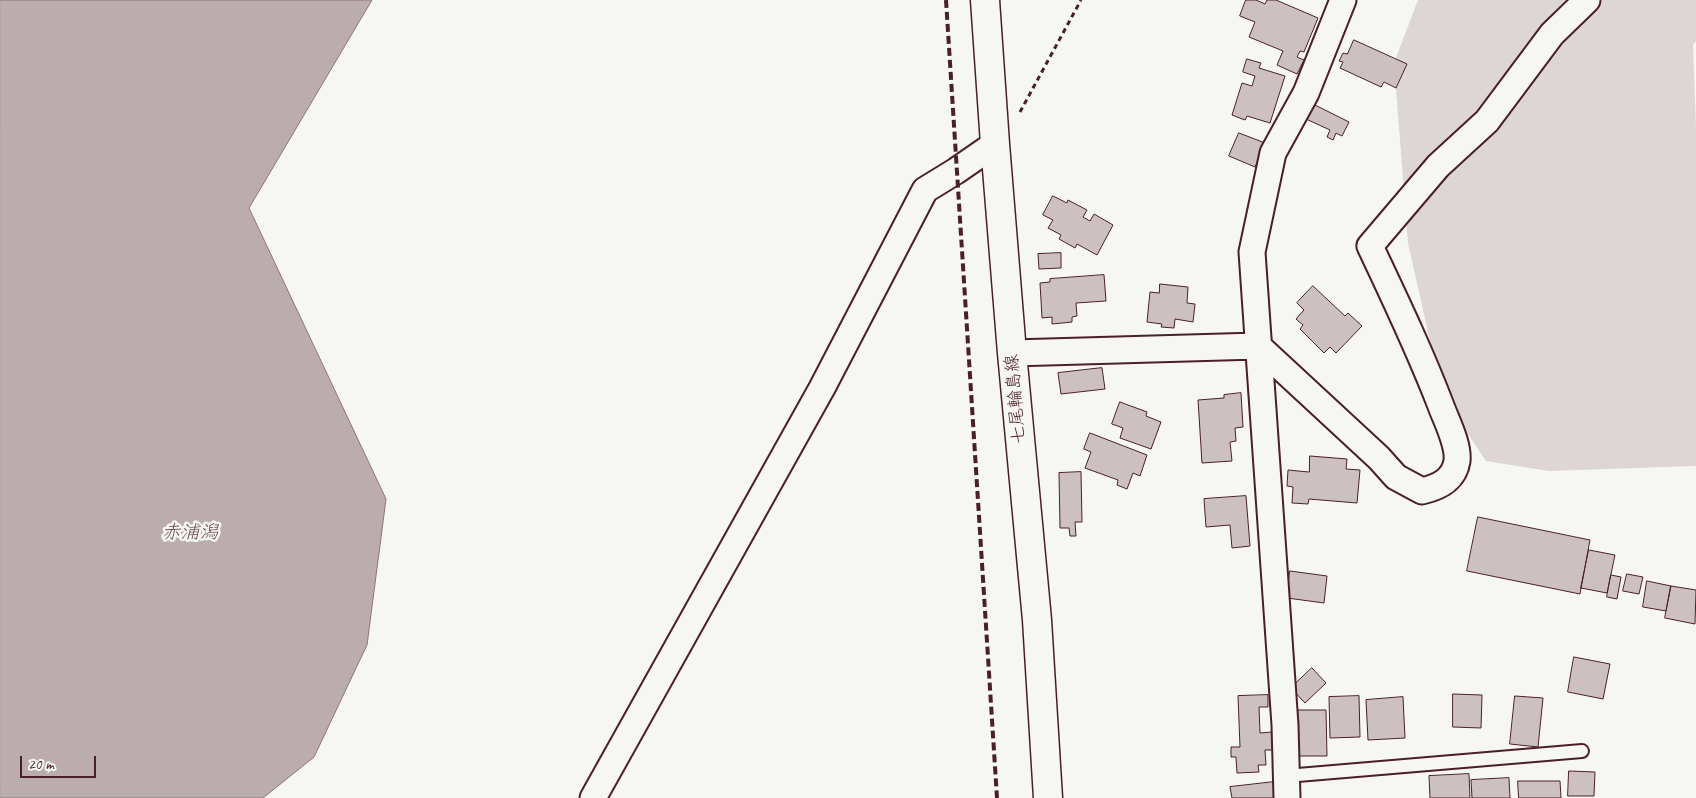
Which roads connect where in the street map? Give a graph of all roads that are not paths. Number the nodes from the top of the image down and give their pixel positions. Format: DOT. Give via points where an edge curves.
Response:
graph roads {
  1 [pos="985,0"];
  2 [pos="1342,0"];
  3 [pos="1587,0"];
  4 [pos="995,144"];
  5 [pos="1258,346"];
  6 [pos="1012,353"];
  7 [pos="1582,751"];
  8 [pos="1287,787"];
  9 [pos="593,798"];
  10 [pos="1048,798"];
  1 -- 4 [label="main road, 七尾輪島線"];
  2 -- 5 [label="street" via="1306,93 1273,153 1252,252"];
  3 -- 5 [label="street" via="1552,34 1487,121 1438,166 1370,246 1420,351 1454,438 1457,460 1451,477 1438,487 1422,491 1396,477"];
  4 -- 6 [label="main road, 七尾輪島線"];
  4 -- 9 [label="street" via="925,190 822,388"];
  5 -- 6 [label="street"];
  5 -- 8 [label="street"];
  6 -- 10 [label="main road, 七尾輪島線" via="1037,620"];
  7 -- 8 [label="lane"];
}
